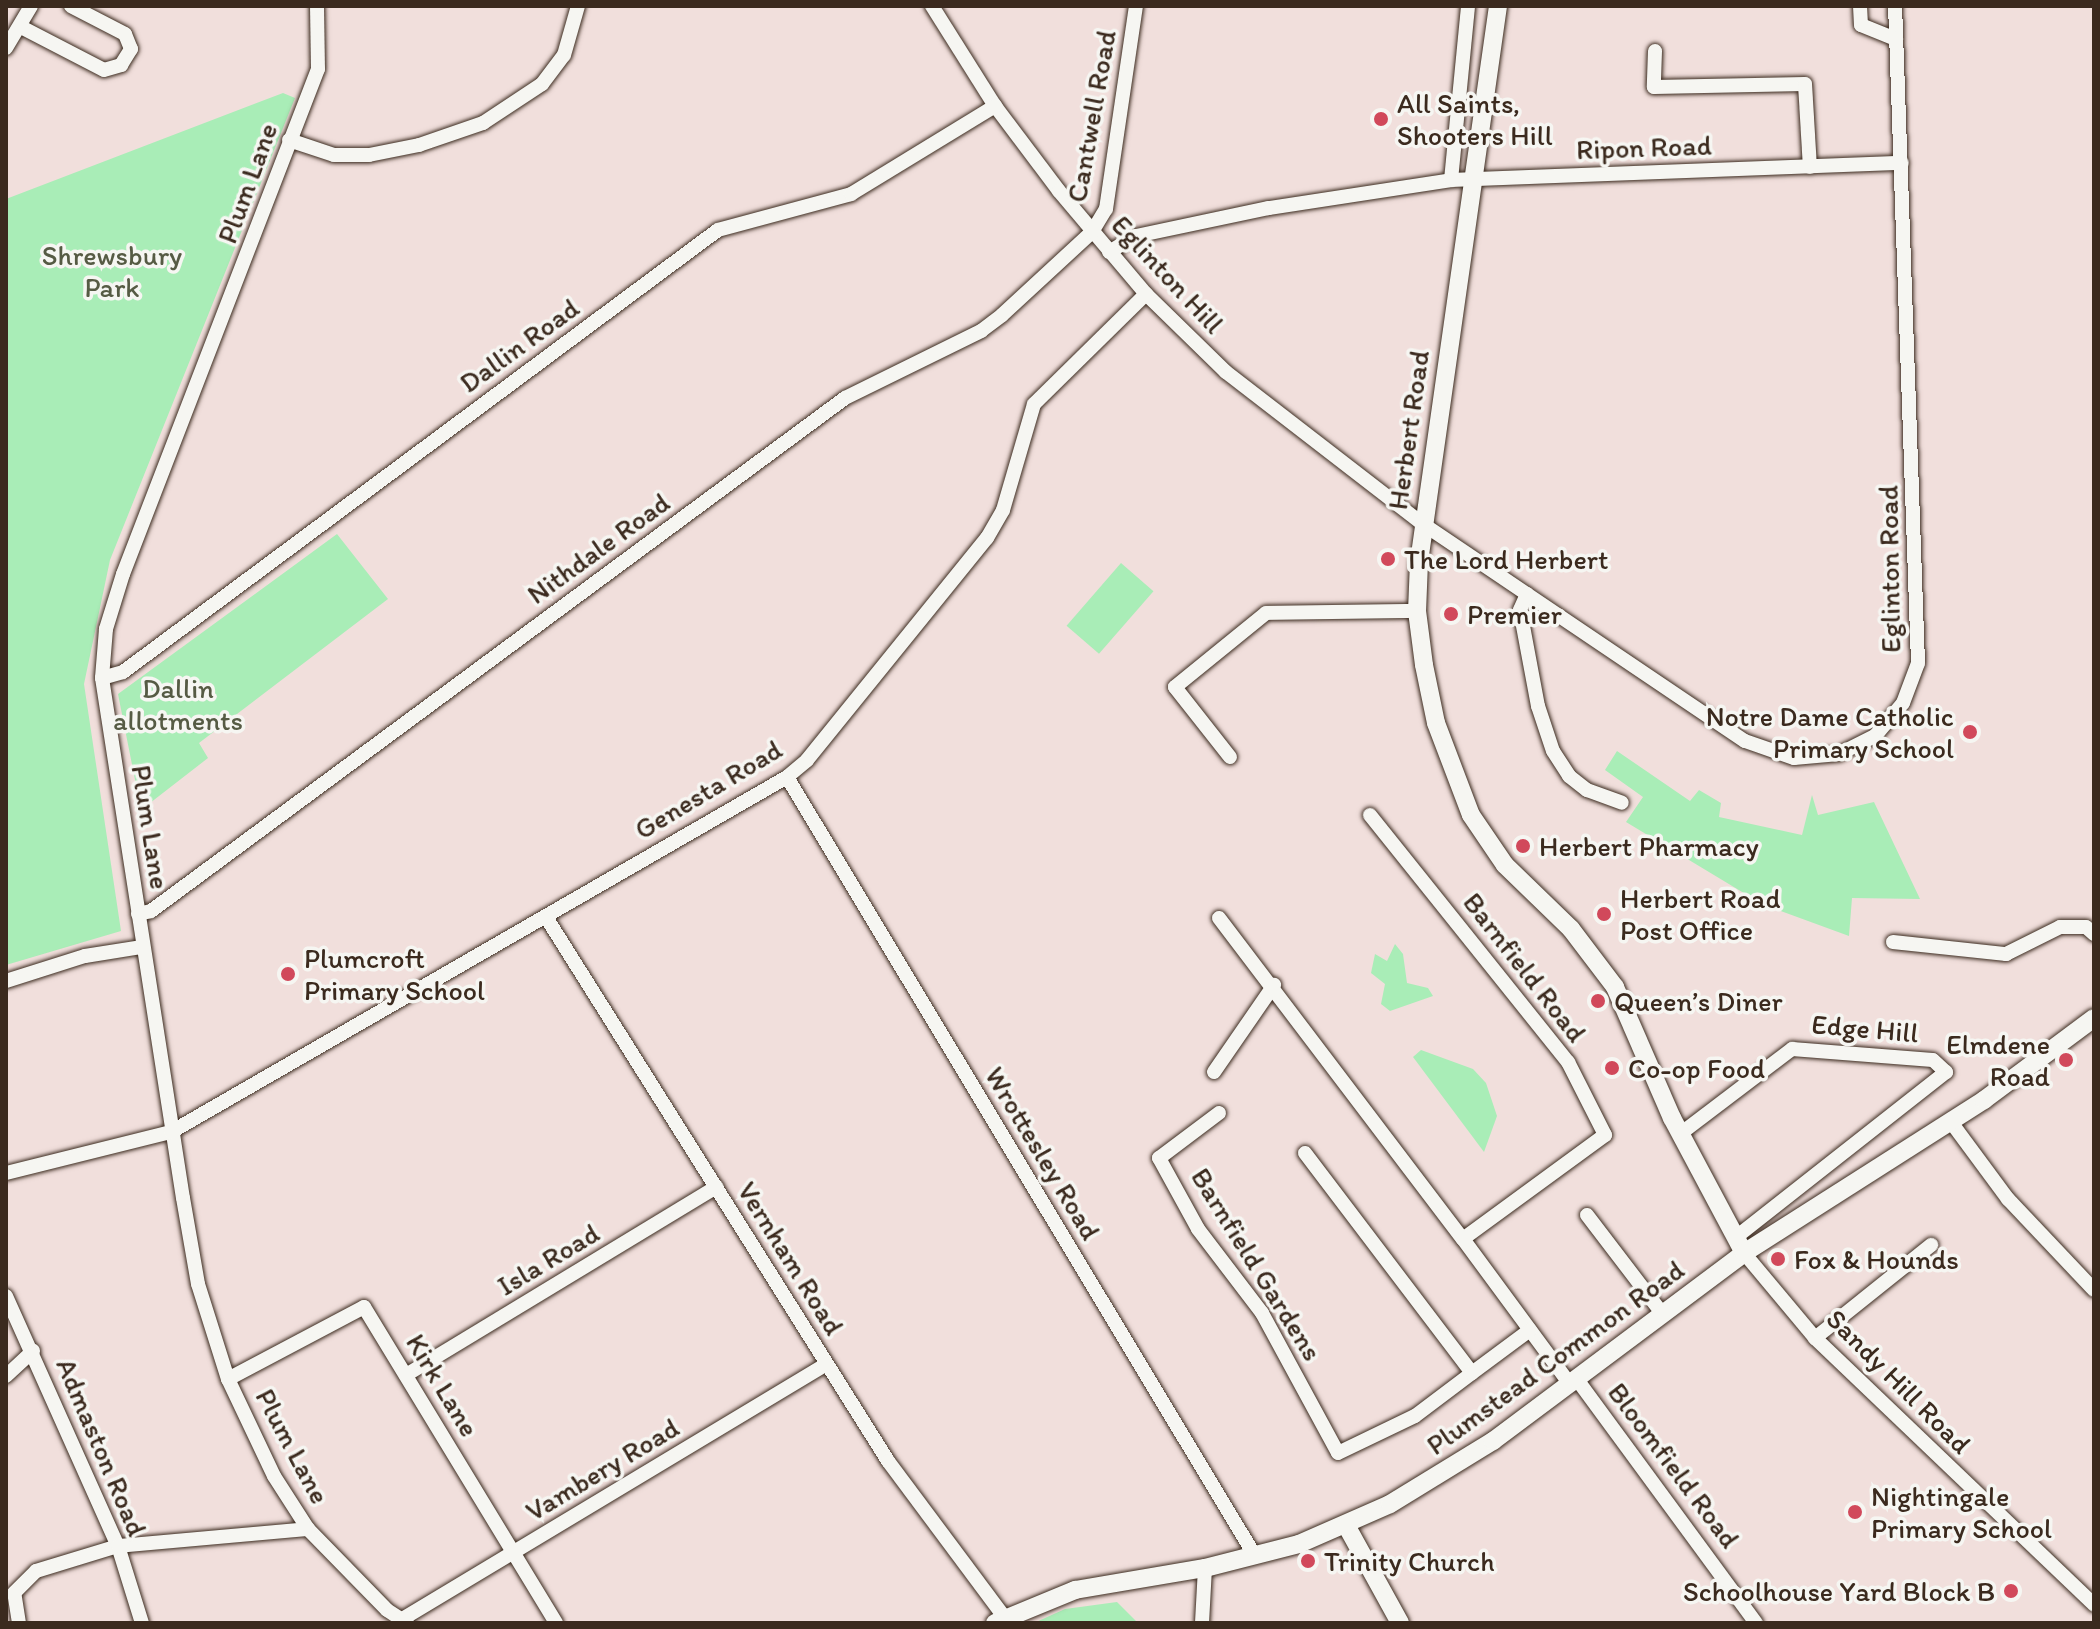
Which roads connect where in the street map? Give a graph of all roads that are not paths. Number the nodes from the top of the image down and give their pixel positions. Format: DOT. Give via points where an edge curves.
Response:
graph roads {
  1 [pos="31,6"];
  2 [pos="71,6"];
  3 [pos="317,6"];
  4 [pos="578,6"];
  5 [pos="932,6"];
  6 [pos="1136,6"];
  7 [pos="1468,6"];
  8 [pos="1498,6"];
  9 [pos="1860,6"];
  10 [pos="1895,6"];
  11 [pos="21,27"];
  12 [pos="1896,39"];
  13 [pos="6,48"];
  14 [pos="1655,51"];
  15 [pos="995,106"];
  16 [pos="289,140"];
  17 [pos="1902,163"];
  18 [pos="1810,167"];
  19 [pos="1472,179"];
  20 [pos="1451,180"];
  21 [pos="1092,232"];
  22 [pos="1109,252"];
  23 [pos="1146,294"];
  24 [pos="1423,524"];
  25 [pos="1527,594"];
  26 [pos="1417,611"];
  27 [pos="102,678"];
  28 [pos="1230,757"];
  29 [pos="787,777"];
  30 [pos="1622,803"];
  31 [pos="1370,815"];
  32 [pos="138,914"];
  33 [pos="546,917"];
  34 [pos="1219,918"];
  35 [pos="2094,934"];
  36 [pos="1893,942"];
  37 [pos="142,947"];
  38 [pos="6,981"];
  39 [pos="1274,985"];
  40 [pos="2094,1018"];
  41 [pos="1214,1072"];
  42 [pos="1219,1113"];
  43 [pos="1951,1122"];
  44 [pos="171,1132"];
  45 [pos="1680,1134"];
  46 [pos="1305,1153"];
  47 [pos="6,1173"];
  48 [pos="716,1187"];
  49 [pos="1587,1215"];
  50 [pos="1463,1239"];
  51 [pos="1740,1245"];
  52 [pos="1931,1245"];
  53 [pos="2094,1290"];
  54 [pos="6,1296"];
  55 [pos="1662,1313"];
  56 [pos="1530,1330"];
  57 [pos="1815,1338"];
  58 [pos="33,1351"];
  59 [pos="826,1364"];
  60 [pos="1472,1373"];
  61 [pos="7,1374"];
  62 [pos="406,1375"];
  63 [pos="228,1379"];
  64 [pos="1573,1380"];
  65 [pos="1346,1525"];
  66 [pos="308,1529"];
  67 [pos="118,1546"];
  68 [pos="513,1553"];
  69 [pos="1255,1556"];
  70 [pos="1205,1568"];
  71 [pos="2094,1605"];
  72 [pos="1000,1620"];
  73 [pos="406,1621"];
  74 [pos="19,1623"];
  75 [pos="142,1623"];
  76 [pos="556,1623"];
  77 [pos="1202,1623"];
  78 [pos="1400,1623"];
  79 [pos="1756,1623"];
  1 -- 11 [label="street"];
  2 -- 11 [label="street" via="125,34 131,49 121,65 104,70"];
  3 -- 16 [label="street, Plum Lane" via="318,69"];
  4 -- 16 [label="street" via="564,55 547,78 524,100 483,123 369,155 334,155"];
  5 -- 15 [label="street, Eglinton Hill"];
  6 -- 21 [label="street, Cantwell Road" via="1106,209"];
  7 -- 20 [label="street"];
  8 -- 19 [label="street, Herbert Road"];
  9 -- 12 [label="street" via="1861,25"];
  10 -- 12 [label="street, Eglinton Road"];
  11 -- 13 [label="street"];
  12 -- 17 [label="street, Eglinton Road"];
  14 -- 18 [label="street" via="1654,87 1805,84"];
  15 -- 21 [label="street, Eglinton Hill"];
  15 -- 27 [label="street, Dallin Road" via="851,194 718,230 123,672"];
  16 -- 27 [label="street, Plum Lane" via="123,574 106,629"];
  17 -- 18 [label="street, Ripon Road"];
  17 -- 25 [label="street, Eglinton Road" via="1920,642 1912,685 1891,720 1875,736 1839,754 1794,758 1766,751"];
  18 -- 19 [label="street, Ripon Road"];
  19 -- 20 [label="street, Ripon Road"];
  19 -- 24 [label="street, Herbert Road"];
  20 -- 22 [label="street, Ripon Road" via="1269,208 1136,236"];
  21 -- 22 [label="street, Eglinton Hill"];
  21 -- 32 [label="street, Nithdale Road" via="981,331 845,398 151,911"];
  22 -- 23 [label="street, Eglinton Hill"];
  23 -- 24 [label="street, Eglinton Hill" via="1282,419"];
  23 -- 29 [label="street, Genesta Road" via="1034,404 1003,510 987,538 807,760"];
  24 -- 25 [label="street, Eglinton Road"];
  24 -- 26 [label="street, Herbert Road"];
  25 -- 30 [label="street" via="1520,610 1538,706 1553,751 1569,776 1587,790"];
  26 -- 28 [label="street" via="1266,613 1175,687"];
  26 -- 45 [label="street, Herbert Road" via="1436,723 1471,815 1505,865 1599,960 1627,1008"];
  27 -- 32 [label="street, Plum Lane"];
  29 -- 33 [label="street, Genesta Road"];
  29 -- 69 [label="street, Wrottesley Road"];
  31 -- 50 [label="street, Barnfield Road" via="1568,1062 1605,1135"];
  32 -- 37 [label="street, Plum Lane"];
  33 -- 44 [label="street, Genesta Road"];
  33 -- 48 [label="street, Vernham Road"];
  34 -- 39 [label="street"];
  35 -- 36 [label="street" via="2086,927 2060,927 2006,954"];
  37 -- 38 [label="street" via="85,956"];
  37 -- 44 [label="street, Plum Lane"];
  39 -- 41 [label="street"];
  39 -- 50 [label="street"];
  40 -- 43 [label="street, Plumstead Common Road"];
  42 -- 60 [label="street, Barnfield Gardens" via="1159,1158 1198,1229 1262,1313 1338,1453 1415,1416"];
  43 -- 51 [label="street, Plumstead Common Road"];
  43 -- 53 [label="street" via="2008,1199"];
  44 -- 47 [label="street, Genesta Road"];
  44 -- 63 [label="street, Plum Lane" via="198,1284"];
  45 -- 51 [label="street, Herbert Road"];
  45 -- 51 [label="street, Edge Hill" via="1792,1049 1933,1060 1946,1072 1760,1219"];
  46 -- 60 [label="street"];
  48 -- 59 [label="street, Vernham Road"];
  48 -- 62 [label="street, Isla Road"];
  49 -- 55 [label="street"];
  50 -- 56 [label="street"];
  51 -- 55 [label="street, Plumstead Common Road"];
  51 -- 57 [label="street, Sandy Hill Road"];
  52 -- 57 [label="street"];
  54 -- 58 [label="street, Admaston Road"];
  55 -- 64 [label="street, Plumstead Common Road"];
  56 -- 60 [label="street, Barnfield Gardens"];
  56 -- 64 [label="street"];
  57 -- 71 [label="street, Sandy Hill Road"];
  58 -- 61 [label="street"];
  58 -- 67 [label="street, Admaston Road"];
  59 -- 68 [label="street, Vambery Road"];
  59 -- 72 [label="street, Vernham Road"];
  62 -- 63 [label="street, Kirk Lane" via="364,1307"];
  62 -- 68 [label="street, Kirk Lane"];
  63 -- 66 [label="street, Plum Lane" via="274,1476"];
  64 -- 65 [label="street, Plumstead Common Road" via="1438,1478"];
  64 -- 79 [label="street, Bloomfield Road"];
  65 -- 69 [label="street, Plumstead Common Road"];
  65 -- 78 [label="street"];
  66 -- 67 [label="street"];
  66 -- 73 [label="street, Plum Lane" via="387,1610"];
  67 -- 74 [label="street" via="36,1571 21,1581 13,1605"];
  67 -- 75 [label="street, Admaston Road"];
  68 -- 73 [label="street, Vambery Road"];
  68 -- 76 [label="street, Kirk Lane"];
  69 -- 70 [label="street, Plumstead Common Road"];
  70 -- 72 [label="street, Plumstead Common Road" via="1075,1590"];
  70 -- 77 [label="street"];
}
